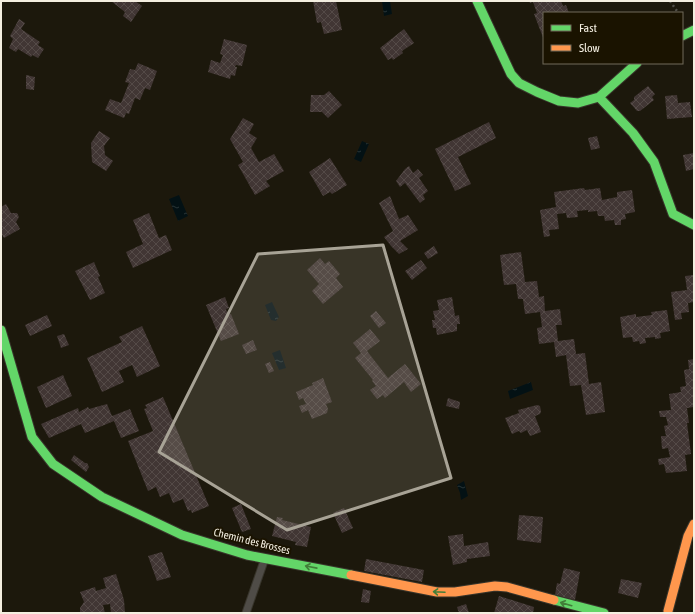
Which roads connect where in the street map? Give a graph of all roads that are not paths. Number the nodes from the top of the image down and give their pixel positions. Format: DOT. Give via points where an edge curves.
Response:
graph roads {
  1 [pos="477,1"];
  2 [pos="694,30"];
  3 [pos="683,36"];
  4 [pos="636,64"];
  5 [pos="599,97"];
  6 [pos="694,225"];
  7 [pos="1,330"];
  8 [pos="694,524"];
  9 [pos="265,559"];
  10 [pos="668,611"];
  11 [pos="246,613"];
  12 [pos="604,613"];
  1 -- 5 [label="street" via="511,74 520,83 559,101 578,103"];
  2 -- 3 [label="street"];
  4 -- 5 [label="street"];
  5 -- 6 [label="street" via="633,133 654,162 673,214"];
  7 -- 9 [label="street, Chemin des Brosses" via="32,437 53,464 102,497 182,535"];
  8 -- 10 [label="street" via="688,536"];
  9 -- 11 [label="lane"];
  12 -- 9 [label="street, Chemin des Brosses, one-way" via="507,587 437,592"];
}
